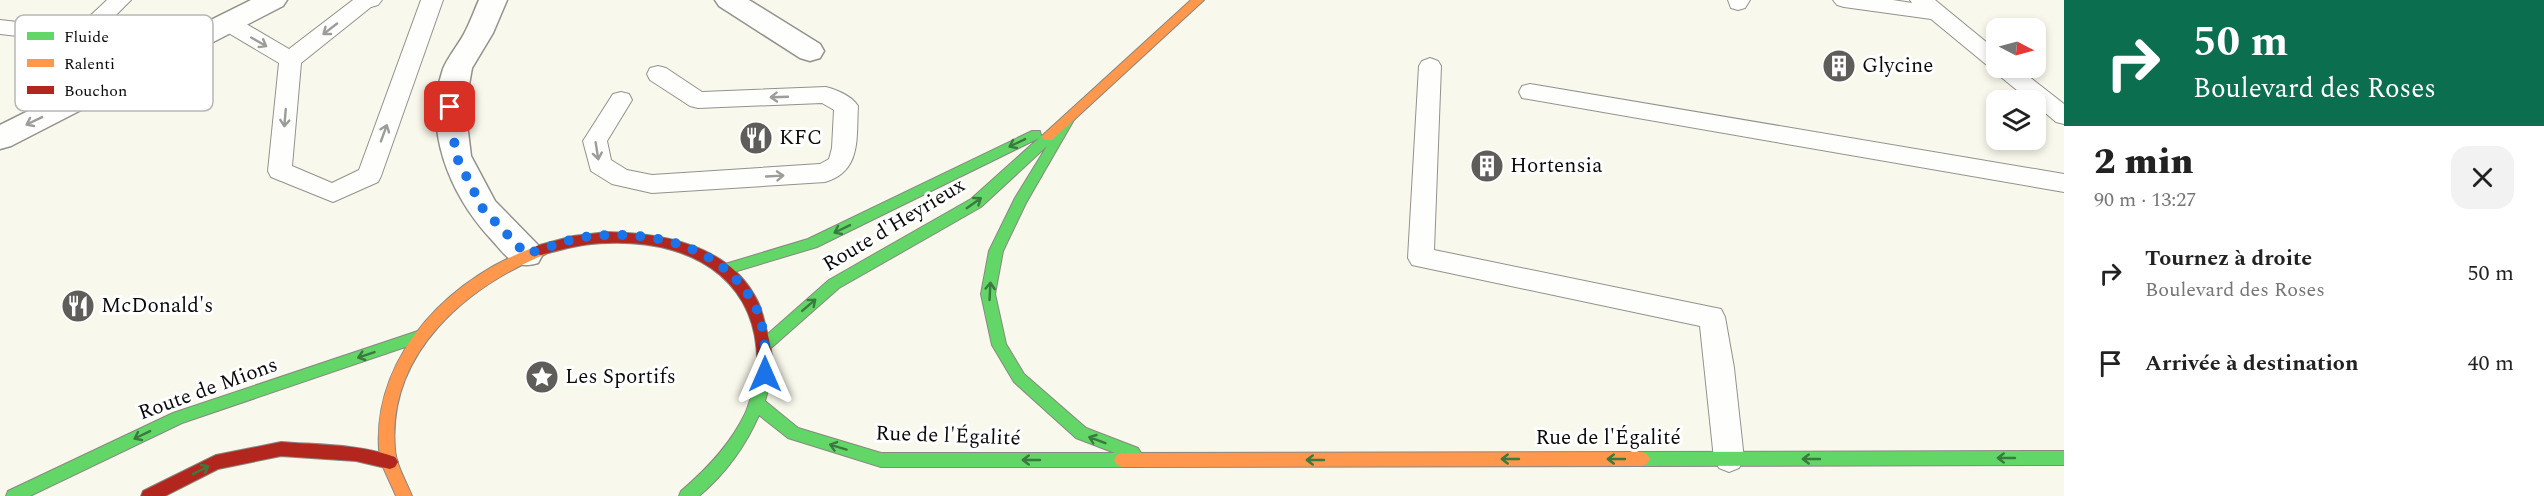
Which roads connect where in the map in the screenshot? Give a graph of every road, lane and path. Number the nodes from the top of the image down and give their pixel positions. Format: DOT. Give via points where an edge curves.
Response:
graph roads {
  1 [pos="120,0"];
  2 [pos="273,0"];
  3 [pos="371,0"];
  4 [pos="432,0"];
  5 [pos="493,0"];
  6 [pos="729,0"];
  7 [pos="1198,0"];
  8 [pos="1844,0"];
  9 [pos="1929,6"];
  10 [pos="104,15"];
  11 [pos="228,23"];
  12 [pos="0,27"];
  13 [pos="15,29"];
  14 [pos="213,31"];
  15 [pos="810,51"];
  16 [pos="1986,53"];
  17 [pos="290,60"];
  18 [pos="1430,66"];
  19 [pos="658,74"];
  20 [pos="2016,78"];
  21 [pos="1530,92"];
  22 [pos="621,100"];
  23 [pos="55,111"];
  24 [pos="2064,116"];
  25 [pos="1070,117"];
  26 [pos="0,138"];
  27 [pos="2064,183"];
  28 [pos="526,254"];
  29 [pos="727,269"];
  30 [pos="421,336"];
  31 [pos="766,344"];
  32 [pos="757,404"];
  33 [pos="2064,458"];
  34 [pos="1729,459"];
  35 [pos="1152,460"];
  36 [pos="390,462"];
  37 [pos="14,496"];
  38 [pos="149,496"];
  39 [pos="404,496"];
  40 [pos="687,496"];
  1 -- 10 [label="lane"];
  2 -- 11 [label="street"];
  3 -- 17 [label="lane, one-way"];
  17 -- 4 [label="lane, one-way" via="280,171 333,193 369,176"];
  5 -- 28 [label="street" via="458,68 450,107 456,156 483,209"];
  6 -- 15 [label="street"];
  7 -- 25 [label="main road, Route d'Heyrieux"];
  8 -- 9 [label="lane"];
  9 -- 16 [label="lane"];
  11 -- 14 [label="street"];
  11 -- 17 [label="lane, one-way"];
  12 -- 13 [label="lane"];
  18 -- 34 [label="lane" via="1421,258 1712,317"];
  22 -- 19 [label="lane, one-way" via="595,141 600,165 621,178 652,184 825,173 839,164 844,148 846,106 826,95 698,100"];
  20 -- 24 [label="lane"];
  21 -- 27 [label="lane"];
  23 -- 26 [label="street, one-way"];
  25 -- 29 [label="main road, Route d'Heyrieux, one-way" via="812,243"];
  31 -- 25 [label="main road, Route d'Heyrieux, one-way" via="834,284 976,203"];
  35 -- 25 [label="main road, Rue de l'Égalité, one-way" via="1081,433 1019,378 999,345 988,294 996,251"];
  28 -- 29 [label="main road" via="582,237 638,234 687,245"];
  28 -- 30 [label="main road" via="486,275 450,303"];
  29 -- 31 [label="main road" via="754,303"];
  30 -- 36 [label="main road" via="397,377 386,420"];
  30 -- 37 [label="main road, Route de Mions, one-way" via="178,418"];
  31 -- 32 [label="main road" via="765,374"];
  35 -- 32 [label="main road, Rue de l'Égalité, one-way" via="881,460 793,433"];
  32 -- 40 [label="main road" via="735,448"];
  33 -- 34 [label="main road, Rue de l'Égalité, one-way"];
  34 -- 35 [label="main road, Rue de l'Égalité, one-way"];
  38 -- 36 [label="main road, one-way" via="216,462 282,449 356,454"];
  36 -- 39 [label="main road"];
}
